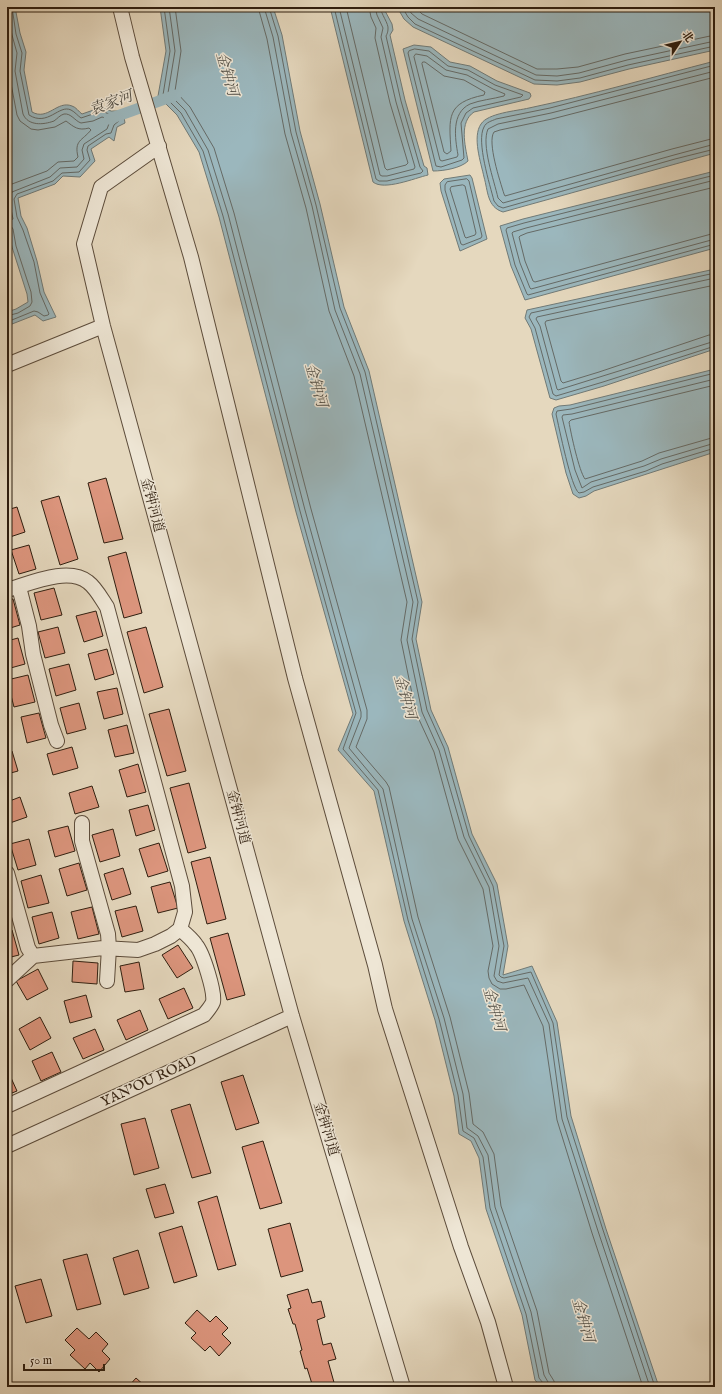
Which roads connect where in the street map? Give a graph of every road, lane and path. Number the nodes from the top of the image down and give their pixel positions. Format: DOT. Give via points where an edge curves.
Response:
graph roads {
  1 [pos="120,7"];
  2 [pos="159,146"];
  3 [pos="103,326"];
  4 [pos="7,365"];
  5 [pos="13,588"];
  6 [pos="57,741"];
  7 [pos="82,823"];
  8 [pos="7,874"];
  9 [pos="180,929"];
  10 [pos="110,948"];
  11 [pos="33,956"];
  12 [pos="7,980"];
  13 [pos="107,981"];
  14 [pos="291,1012"];
  15 [pos="7,1106"];
  16 [pos="7,1136"];
  17 [pos="7,1146"];
  18 [pos="403,1387"];
  19 [pos="506,1387"];
  1 -- 2 [label="street"];
  2 -- 3 [label="street, 金钟河道" via="101,187 84,244"];
  2 -- 19 [label="street" via="191,257 295,678 385,1008 461,1247 488,1322"];
  3 -- 4 [label="street"];
  3 -- 14 [label="street, 金钟河道"];
  5 -- 6 [label="street" via="29,626 33,654"];
  5 -- 9 [label="street" via="61,576 75,576 88,582 107,607 182,886 186,912"];
  7 -- 10 [label="street" via="82,841"];
  8 -- 11 [label="street" via="28,948"];
  9 -- 10 [label="street" via="155,944 138,950"];
  9 -- 15 [label="street" via="196,945 203,957 212,992 213,1002 209,1010 204,1015"];
  10 -- 11 [label="street"];
  10 -- 13 [label="street"];
  11 -- 12 [label="street"];
  14 -- 16 [label="street, YAN'OU ROAD"];
  14 -- 17 [label="street, YAN'OU ROAD"];
  14 -- 18 [label="street, 金钟河道"];
}
